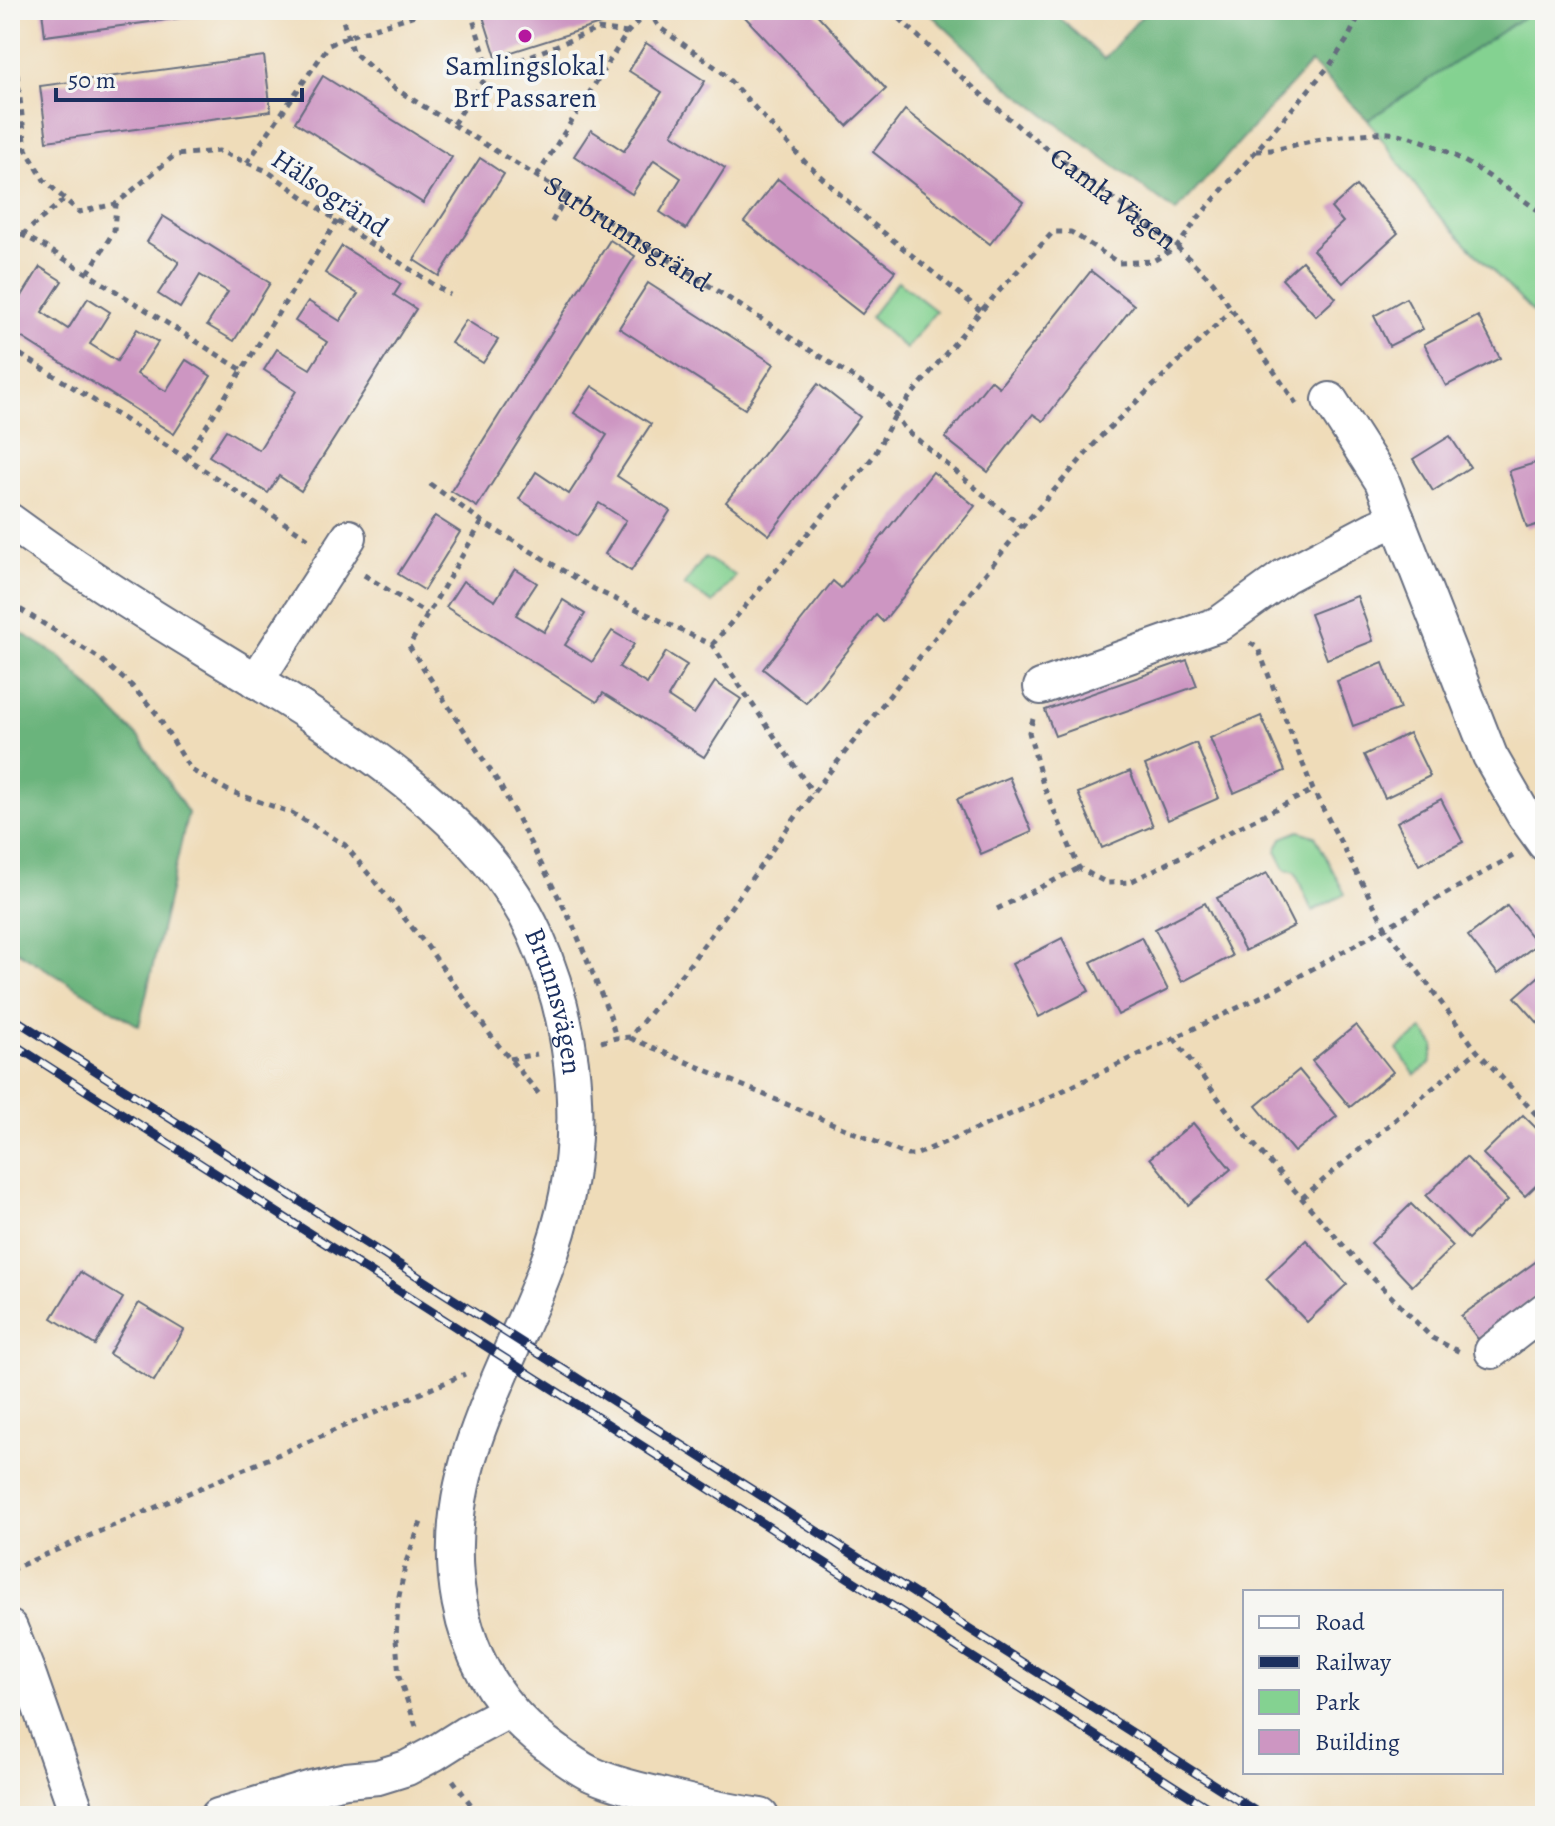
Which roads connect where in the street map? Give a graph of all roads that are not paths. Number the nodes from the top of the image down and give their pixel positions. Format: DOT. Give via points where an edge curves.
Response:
graph roads {
  1 [pos="1317,407"];
  2 [pos="1397,519"];
  3 [pos="10,521"];
  4 [pos="343,547"];
  5 [pos="256,681"];
  6 [pos="1041,687"];
  7 [pos="1543,841"];
  8 [pos="1545,1310"];
  9 [pos="1492,1351"];
  10 [pos="10,1628"];
  11 [pos="510,1710"];
  12 [pos="78,1816"];
  13 [pos="218,1816"];
  14 [pos="761,1816"];
  1 -- 2 [label="street" via="1382,481"];
  2 -- 6 [label="street" via="1285,576 1219,624"];
  2 -- 7 [label="street" via="1490,756"];
  3 -- 5 [label="street, Brunnsvägen"];
  4 -- 5 [label="street"];
  5 -- 11 [label="street, Brunnsvägen" via="342,734 449,819 517,899 556,991 573,1082 570,1181 559,1229 475,1437 459,1495 455,1542 463,1624 491,1686"];
  8 -- 9 [label="street"];
  10 -- 12 [label="street"];
  11 -- 13 [label="street" via="407,1768 315,1787"];
  11 -- 14 [label="street, Brunnsvägen" via="531,1732 589,1773 676,1799"];
}
